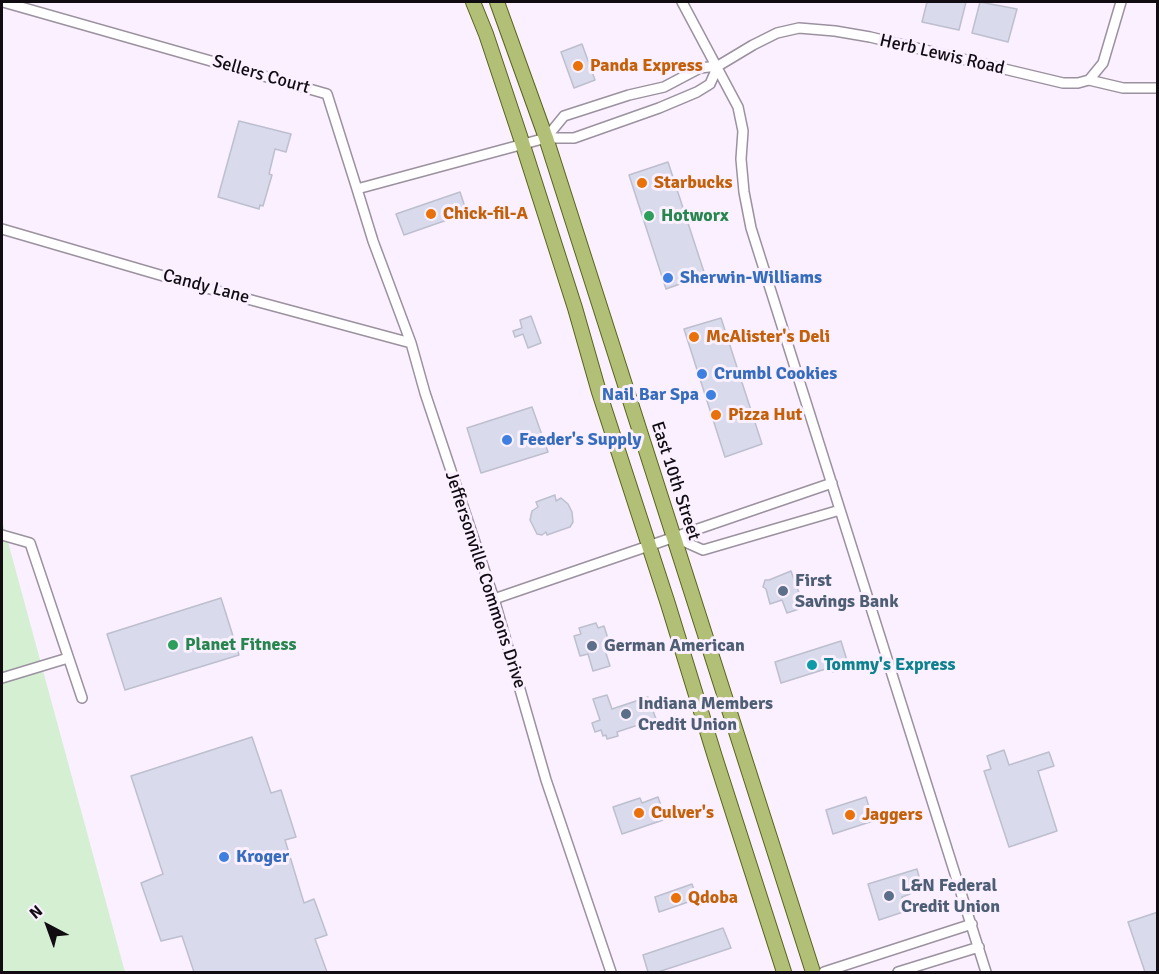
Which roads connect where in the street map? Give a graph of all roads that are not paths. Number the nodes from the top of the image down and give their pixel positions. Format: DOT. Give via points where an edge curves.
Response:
graph roads {
  1 [pos="3,2"];
  2 [pos="473,2"];
  3 [pos="498,2"];
  4 [pos="682,2"];
  5 [pos="1121,2"];
  6 [pos="718,66"];
  7 [pos="1089,80"];
  8 [pos="1158,88"];
  9 [pos="546,138"];
  10 [pos="523,145"];
  11 [pos="357,189"];
  12 [pos="2,229"];
  13 [pos="411,343"];
  14 [pos="832,483"];
  15 [pos="840,510"];
  16 [pos="2,535"];
  17 [pos="674,537"];
  18 [pos="649,544"];
  19 [pos="494,599"];
  20 [pos="68,658"];
  21 [pos="2,678"];
  22 [pos="82,698"];
  23 [pos="972,924"];
  24 [pos="979,947"];
  25 [pos="611,972"];
  26 [pos="784,972"];
  27 [pos="813,972"];
  28 [pos="824,972"];
  29 [pos="898,972"];
  30 [pos="986,972"];
  1 -- 11 [label="street, Sellers Court" via="327,94"];
  2 -- 10 [label="main road"];
  3 -- 9 [label="main road, East 10th Street"];
  4 -- 6 [label="street"];
  5 -- 7 [label="street" via="1103,63"];
  6 -- 7 [label="street, Herb Lewis Road" via="777,33 799,28 870,37 1063,83"];
  6 -- 9 [label="street, Herb Lewis Road" via="700,68 664,87 564,116"];
  6 -- 9 [label="street, Herb Lewis Road" via="710,84 659,108 574,138"];
  6 -- 14 [label="street" via="738,106 743,131 744,192 751,228"];
  7 -- 8 [label="street, Herb Lewis Road" via="1123,88"];
  9 -- 10 [label="street, Herb Lewis Road"];
  9 -- 17 [label="main road, East 10th Street"];
  10 -- 11 [label="street"];
  10 -- 18 [label="main road"];
  11 -- 13 [label="street, Jeffersonville Commons Drive"];
  12 -- 13 [label="street, Candy Lane"];
  13 -- 19 [label="street, Jeffersonville Commons Drive"];
  14 -- 15 [label="street"];
  14 -- 17 [label="street"];
  15 -- 17 [label="street" via="703,550"];
  15 -- 23 [label="street"];
  16 -- 20 [label="street" via="30,543"];
  17 -- 18 [label="street"];
  17 -- 27 [label="main road, East 10th Street"];
  18 -- 19 [label="street"];
  18 -- 26 [label="main road"];
  19 -- 25 [label="street, Jeffersonville Commons Drive" via="546,780"];
  20 -- 21 [label="street"];
  20 -- 22 [label="street"];
  23 -- 24 [label="street"];
  23 -- 28 [label="street"];
  24 -- 29 [label="street"];
  24 -- 30 [label="street"];
}
